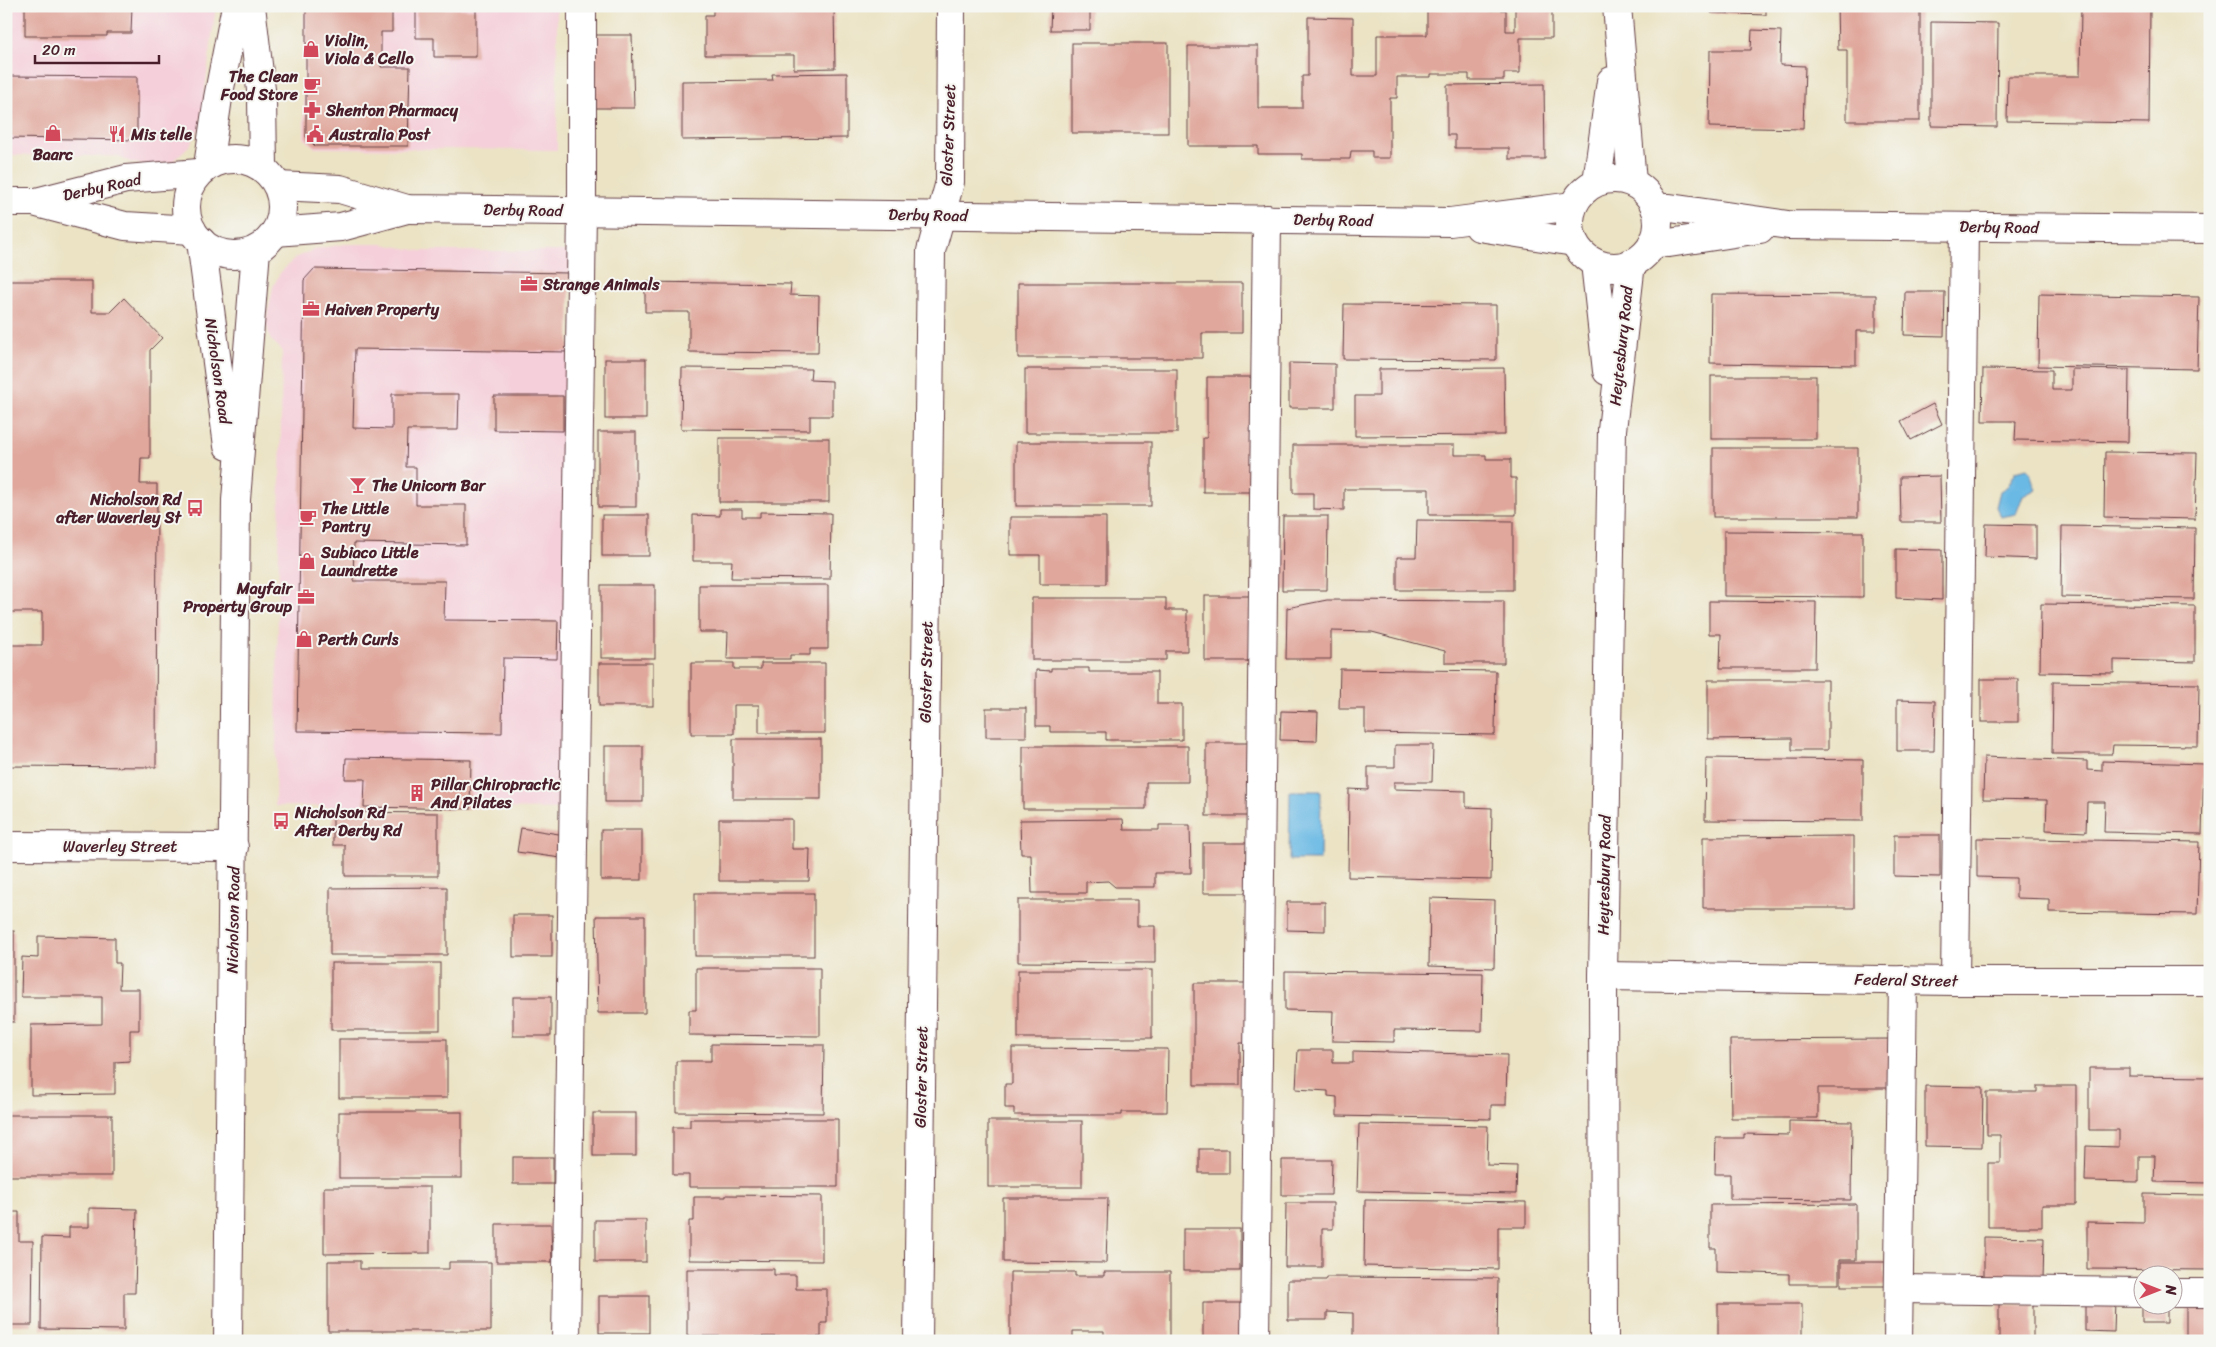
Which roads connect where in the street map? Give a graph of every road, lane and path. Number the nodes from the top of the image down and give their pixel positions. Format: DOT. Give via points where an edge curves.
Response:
graph roads {
  1 [pos="236,6"];
  2 [pos="251,6"];
  3 [pos="582,6"];
  4 [pos="951,6"];
  5 [pos="1617,17"];
  6 [pos="204,169"];
  7 [pos="271,177"];
  8 [pos="1597,182"];
  9 [pos="1632,182"];
  10 [pos="6,202"];
  11 [pos="36,202"];
  12 [pos="1573,206"];
  13 [pos="1655,208"];
  14 [pos="407,209"];
  15 [pos="582,211"];
  16 [pos="941,215"];
  17 [pos="1267,219"];
  18 [pos="1450,222"];
  19 [pos="1788,225"];
  20 [pos="1964,227"];
  21 [pos="2210,229"];
  22 [pos="276,232"];
  23 [pos="196,236"];
  24 [pos="1574,242"];
  25 [pos="1653,242"];
  26 [pos="256,250"];
  27 [pos="1595,263"];
  28 [pos="1631,263"];
  29 [pos="1612,430"];
  30 [pos="236,500"];
  31 [pos="6,846"];
  32 [pos="234,847"];
  33 [pos="1603,976"];
  34 [pos="1903,980"];
  35 [pos="1955,981"];
  36 [pos="2210,982"];
  37 [pos="1899,1289"];
  38 [pos="2134,1292"];
  39 [pos="2184,1293"];
  40 [pos="2210,1293"];
  41 [pos="1603,1334"];
  42 [pos="228,1341"];
  43 [pos="566,1341"];
  44 [pos="918,1341"];
  45 [pos="1255,1341"];
  46 [pos="1898,1341"];
  1 -- 6 [label="street"];
  2 -- 7 [label="street"];
  3 -- 15 [label="street"];
  4 -- 16 [label="street, Gloster Street" via="950,182"];
  5 -- 8 [label="street"];
  5 -- 9 [label="street"];
  6 -- 7 [label="street" via="225,159 244,159"];
  6 -- 11 [label="street, Derby Road" via="126,179"];
  6 -- 23 [label="street" via="189,190 186,204"];
  7 -- 14 [label="street, Derby Road" via="340,189"];
  7 -- 22 [label="street" via="282,201 282,217"];
  8 -- 9 [label="street" via="1610,179"];
  8 -- 12 [label="street" via="1585,189"];
  9 -- 13 [label="street" via="1644,190"];
  10 -- 11 [label="street, Derby Road"];
  11 -- 23 [label="street, Derby Road" via="125,226"];
  12 -- 18 [label="street, Derby Road"];
  12 -- 24 [label="street" via="1570,221"];
  13 -- 19 [label="street, Derby Road"];
  13 -- 25 [label="street" via="1658,224"];
  14 -- 15 [label="street, Derby Road"];
  14 -- 22 [label="street, Derby Road" via="341,227"];
  15 -- 16 [label="street, Derby Road"];
  15 -- 43 [label="street"];
  16 -- 17 [label="street, Derby Road"];
  16 -- 44 [label="street, Gloster Street" via="931,251"];
  17 -- 18 [label="street, Derby Road"];
  17 -- 45 [label="street"];
  18 -- 24 [label="street, Derby Road"];
  19 -- 20 [label="street, Derby Road"];
  19 -- 25 [label="street, Derby Road" via="1669,243"];
  20 -- 21 [label="street, Derby Road"];
  20 -- 35 [label="street"];
  22 -- 26 [label="street"];
  23 -- 26 [label="street" via="216,251 229,255"];
  23 -- 30 [label="street, Nicholson Road"];
  24 -- 27 [label="street" via="1581,253"];
  25 -- 28 [label="street" via="1641,257"];
  26 -- 30 [label="street, Nicholson Road"];
  27 -- 28 [label="street" via="1618,267"];
  27 -- 29 [label="street, Heytesbury Road"];
  28 -- 29 [label="street, Heytesbury Road"];
  29 -- 33 [label="street, Heytesbury Road"];
  30 -- 32 [label="street, Nicholson Road"];
  31 -- 32 [label="street, Waverley Street"];
  32 -- 42 [label="street, Nicholson Road"];
  33 -- 34 [label="street, Federal Street"];
  33 -- 41 [label="street, Heytesbury Road"];
  34 -- 35 [label="street, Federal Street"];
  34 -- 37 [label="street"];
  35 -- 36 [label="street, Federal Street"];
  37 -- 38 [label="street"];
  37 -- 46 [label="street"];
  39 -- 40 [label="street"];
}
